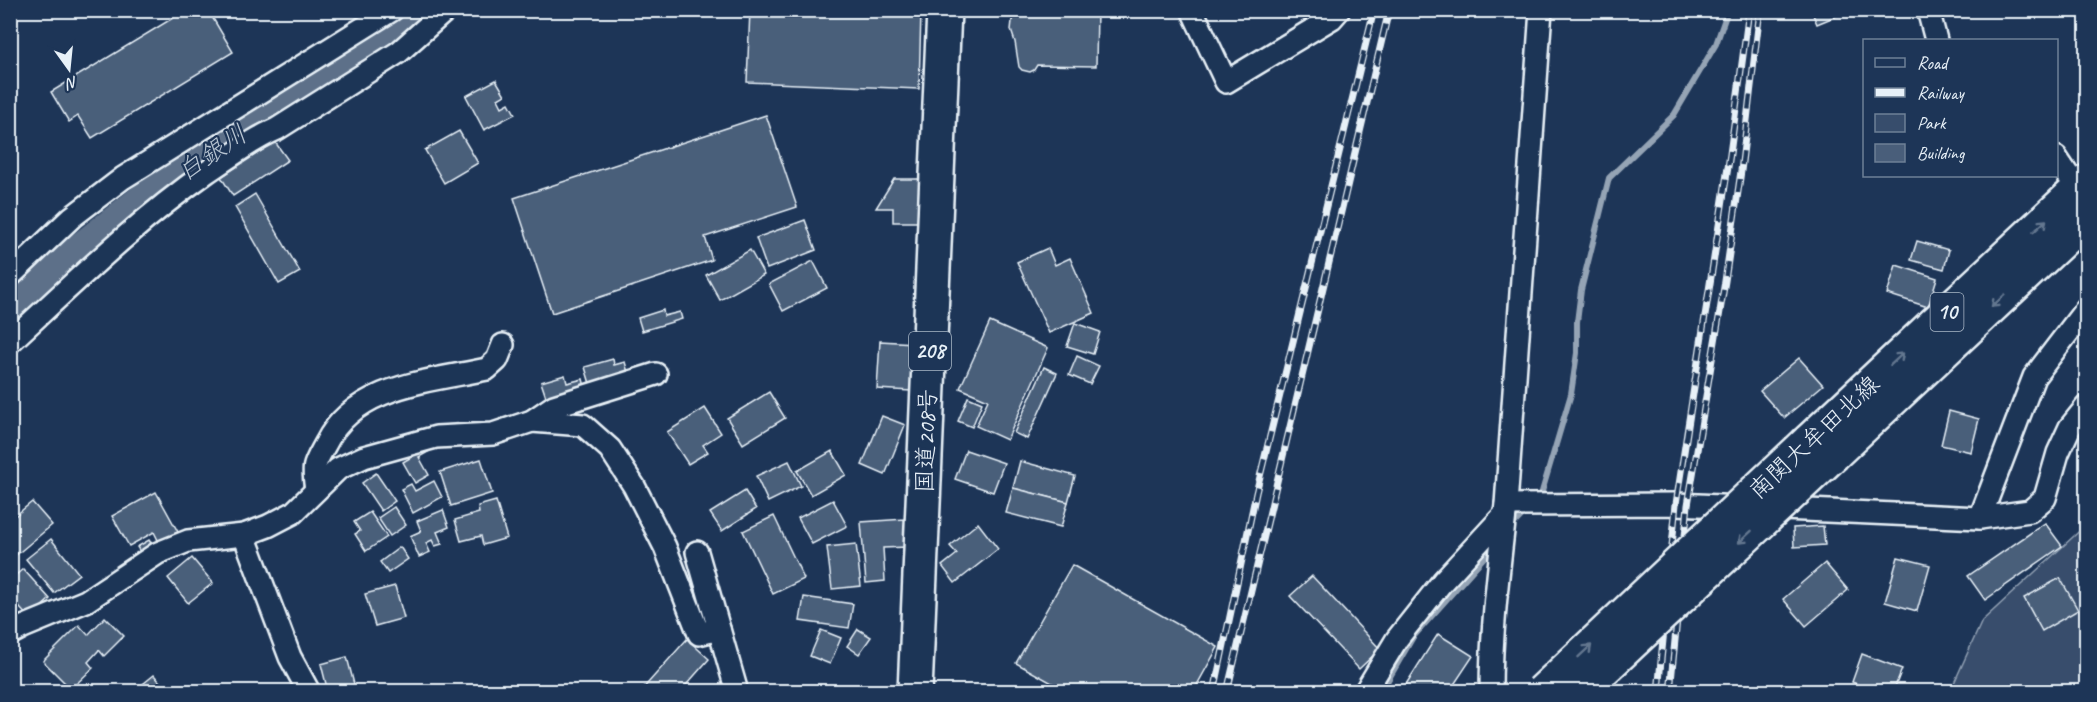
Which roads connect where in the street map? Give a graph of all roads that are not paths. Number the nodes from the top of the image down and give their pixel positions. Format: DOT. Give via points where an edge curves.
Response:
graph roads {
  1 [pos="392,10"];
  2 [pos="446,10"];
  3 [pos="944,10"];
  4 [pos="1192,10"];
  5 [pos="1339,10"];
  6 [pos="1541,10"];
  7 [pos="1928,10"];
  8 [pos="1936,39"];
  9 [pos="2058,160"];
  10 [pos="2084,197"];
  11 [pos="10,276"];
  12 [pos="2086,309"];
  13 [pos="10,342"];
  14 [pos="503,345"];
  15 [pos="656,374"];
  16 [pos="2086,407"];
  17 [pos="532,421"];
  18 [pos="1821,448"];
  19 [pos="316,490"];
  20 [pos="1506,510"];
  21 [pos="1980,518"];
  22 [pos="244,535"];
  23 [pos="698,552"];
  24 [pos="719,629"];
  25 [pos="10,634"];
  26 [pos="309,692"];
  27 [pos="737,692"];
  28 [pos="915,692"];
  29 [pos="1365,692"];
  30 [pos="1491,692"];
  31 [pos="1542,692"];
  32 [pos="1579,692"];
  1 -- 11 [label="street" via="123,178 72,217"];
  2 -- 13 [label="street" via="399,52 277,129 256,138 189,185 113,246"];
  3 -- 28 [label="main road, 国道208号 / 208"];
  4 -- 5 [label="street" via="1226,82"];
  6 -- 20 [label="street"];
  7 -- 8 [label="street"];
  9 -- 10 [label="street"];
  10 -- 18 [label="main road, 南関大牟田北線 / 10"];
  12 -- 21 [label="street" via="2034,377"];
  14 -- 19 [label="street" via="487,369 394,389 348,413 332,431 312,469"];
  15 -- 17 [label="street" via="554,406"];
  16 -- 21 [label="street" via="2066,435 2045,498 2030,511"];
  17 -- 19 [label="street" via="493,434 436,437 364,457 338,469"];
  17 -- 24 [label="street" via="583,425 610,449 665,547 699,634"];
  31 -- 18 [label="main road, 南関大牟田北線 / 10, one-way, bridge"];
  18 -- 32 [label="main road, 南関大牟田北線 / 10, one-way, bridge"];
  19 -- 22 [label="street" via="293,513"];
  20 -- 21 [label="street" via="1676,504"];
  20 -- 29 [label="street" via="1404,631"];
  20 -- 30 [label="street" via="1491,648"];
  22 -- 25 [label="street" via="188,541 158,553 86,602"];
  22 -- 26 [label="street" via="290,657"];
  23 -- 24 [label="street"];
  24 -- 27 [label="street"];
}
